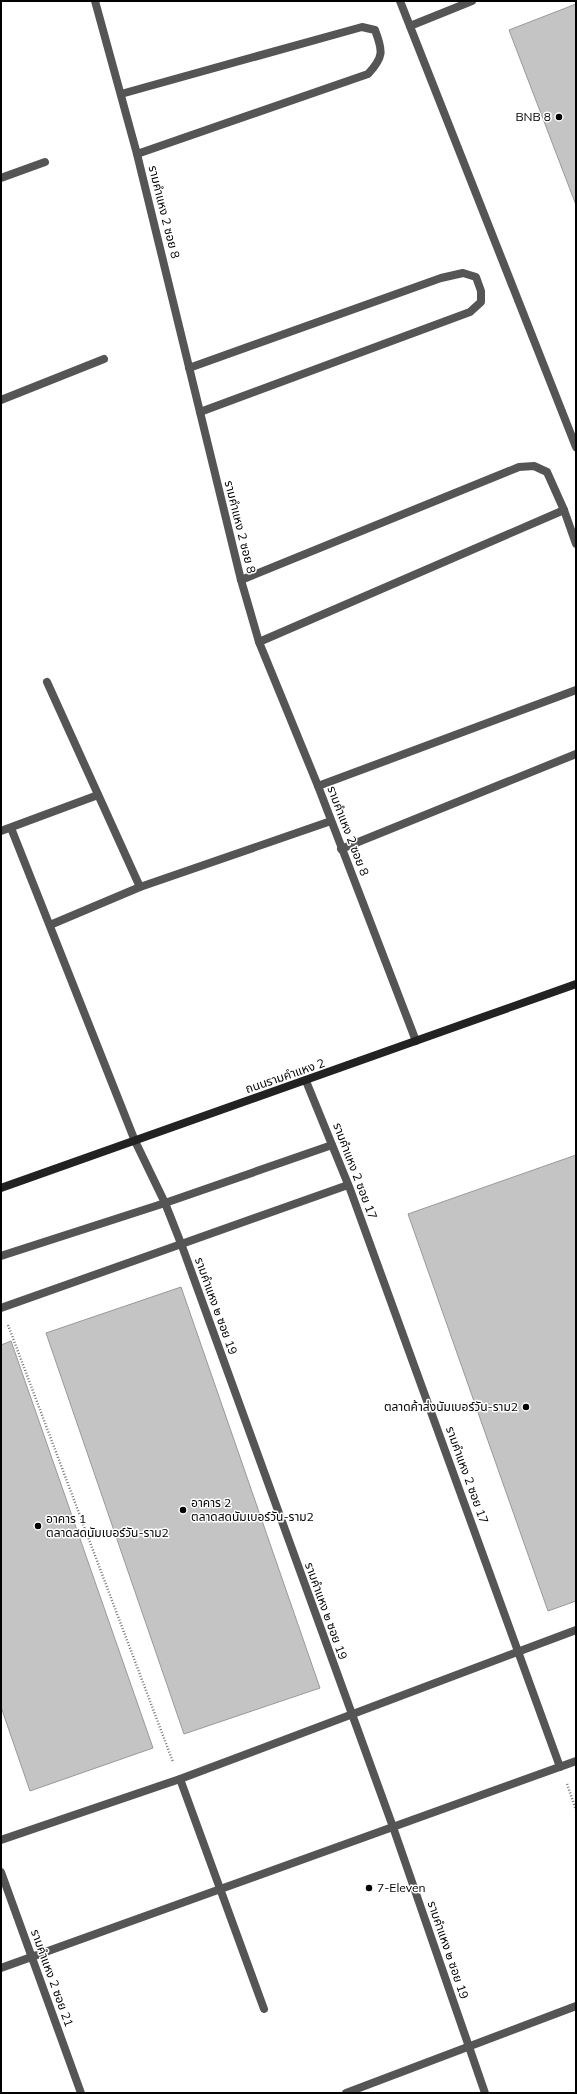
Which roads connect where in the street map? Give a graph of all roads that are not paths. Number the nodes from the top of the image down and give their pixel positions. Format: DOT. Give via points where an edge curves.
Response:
graph roads {
  1 [pos="96,1"];
  2 [pos="400,1"];
  3 [pos="472,1"];
  4 [pos="410,26"];
  5 [pos="121,94"];
  6 [pos="137,154"];
  7 [pos="44,162"];
  8 [pos="1,178"];
  9 [pos="104,359"];
  10 [pos="189,368"];
  11 [pos="1,400"];
  12 [pos="200,412"];
  13 [pos="576,447"];
  14 [pos="564,510"];
  15 [pos="576,544"];
  16 [pos="241,580"];
  17 [pos="259,642"];
  18 [pos="47,682"];
  19 [pos="576,690"];
  20 [pos="576,754"];
  21 [pos="318,786"];
  22 [pos="98,795"];
  23 [pos="331,821"];
  24 [pos="11,828"];
  25 [pos="1,831"];
  26 [pos="342,849"];
  27 [pos="140,887"];
  28 [pos="50,925"];
  29 [pos="576,984"];
  30 [pos="416,1042"];
  31 [pos="306,1081"];
  32 [pos="134,1141"];
  33 [pos="332,1145"];
  34 [pos="348,1185"];
  35 [pos="1,1188"];
  36 [pos="165,1203"];
  37 [pos="182,1246"];
  38 [pos="1,1256"];
  39 [pos="1,1308"];
  40 [pos="576,1630"];
  41 [pos="518,1652"];
  42 [pos="351,1715"];
  43 [pos="576,1761"];
  44 [pos="560,1766"];
  45 [pos="180,1779"];
  46 [pos="393,1827"];
  47 [pos="1,1840"];
  48 [pos="1,1872"];
  49 [pos="220,1889"];
  50 [pos="31,1957"];
  51 [pos="1,1968"];
  52 [pos="576,2006"];
  53 [pos="264,2009"];
  54 [pos="469,2047"];
  55 [pos="81,2093"];
  56 [pos="346,2093"];
  57 [pos="485,2093"];
  1 -- 5 [label="street, รามคำแหง 2 ซอย 8"];
  2 -- 4 [label="street"];
  3 -- 4 [label="street"];
  4 -- 13 [label="street"];
  5 -- 6 [label="street, รามคำแหง 2 ซอย 8"];
  5 -- 6 [label="street" via="362,27 375,30 382,49 379,62 368,74"];
  6 -- 10 [label="street, รามคำแหง 2 ซอย 8"];
  7 -- 8 [label="street"];
  9 -- 11 [label="street"];
  10 -- 12 [label="street, รามคำแหง 2 ซอย 8"];
  10 -- 12 [label="street" via="441,278 463,273 476,278 481,291 481,302 470,312"];
  12 -- 16 [label="street, รามคำแหง 2 ซอย 8"];
  14 -- 15 [label="street"];
  14 -- 16 [label="street" via="547,472 534,466 519,467"];
  14 -- 17 [label="street"];
  16 -- 17 [label="street, รามคำแหง 2 ซอย 8"];
  17 -- 21 [label="street, รามคำแหง 2 ซอย 8"];
  18 -- 22 [label="street"];
  19 -- 21 [label="street"];
  20 -- 26 [label="street"];
  21 -- 23 [label="street, รามคำแหง 2 ซอย 8"];
  22 -- 24 [label="street"];
  22 -- 27 [label="street"];
  23 -- 26 [label="street, รามคำแหง 2 ซอย 8"];
  23 -- 27 [label="street"];
  24 -- 25 [label="street"];
  24 -- 28 [label="street, รามคำแหง ๒ ซอย 19"];
  26 -- 30 [label="street, รามคำแหง 2 ซอย 8"];
  27 -- 28 [label="street"];
  28 -- 32 [label="street, รามคำแหง ๒ ซอย 19"];
  29 -- 30 [label="main road, ถนนรามคำแหง 2"];
  30 -- 31 [label="main road, ถนนรามคำแหง 2"];
  31 -- 32 [label="main road, ถนนรามคำแหง 2"];
  31 -- 33 [label="street, รามคำแหง 2 ซอย 17"];
  32 -- 35 [label="main road, ถนนรามคำแหง 2"];
  32 -- 36 [label="street, รามคำแหง ๒ ซอย 19"];
  33 -- 34 [label="street, รามคำแหง 2 ซอย 17"];
  33 -- 36 [label="street"];
  34 -- 37 [label="street"];
  34 -- 41 [label="street, รามคำแหง 2 ซอย 17"];
  36 -- 37 [label="street, รามคำแหง ๒ ซอย 19"];
  36 -- 38 [label="street"];
  37 -- 39 [label="street"];
  37 -- 42 [label="street, รามคำแหง ๒ ซอย 19"];
  40 -- 41 [label="street"];
  41 -- 42 [label="street"];
  41 -- 44 [label="street, รามคำแหง 2 ซอย 17"];
  42 -- 45 [label="street"];
  42 -- 46 [label="street, รามคำแหง ๒ ซอย 19"];
  43 -- 44 [label="street"];
  44 -- 46 [label="street"];
  45 -- 47 [label="street"];
  45 -- 49 [label="street"];
  46 -- 49 [label="street"];
  46 -- 54 [label="street, รามคำแหง ๒ ซอย 19"];
  48 -- 50 [label="street, รามคำแหง 2 ซอย 21"];
  49 -- 50 [label="street"];
  49 -- 53 [label="street"];
  50 -- 51 [label="street"];
  50 -- 55 [label="street, รามคำแหง 2 ซอย 21"];
  52 -- 54 [label="street"];
  54 -- 56 [label="street"];
  54 -- 57 [label="street, รามคำแหง ๒ ซอย 19"];
}
